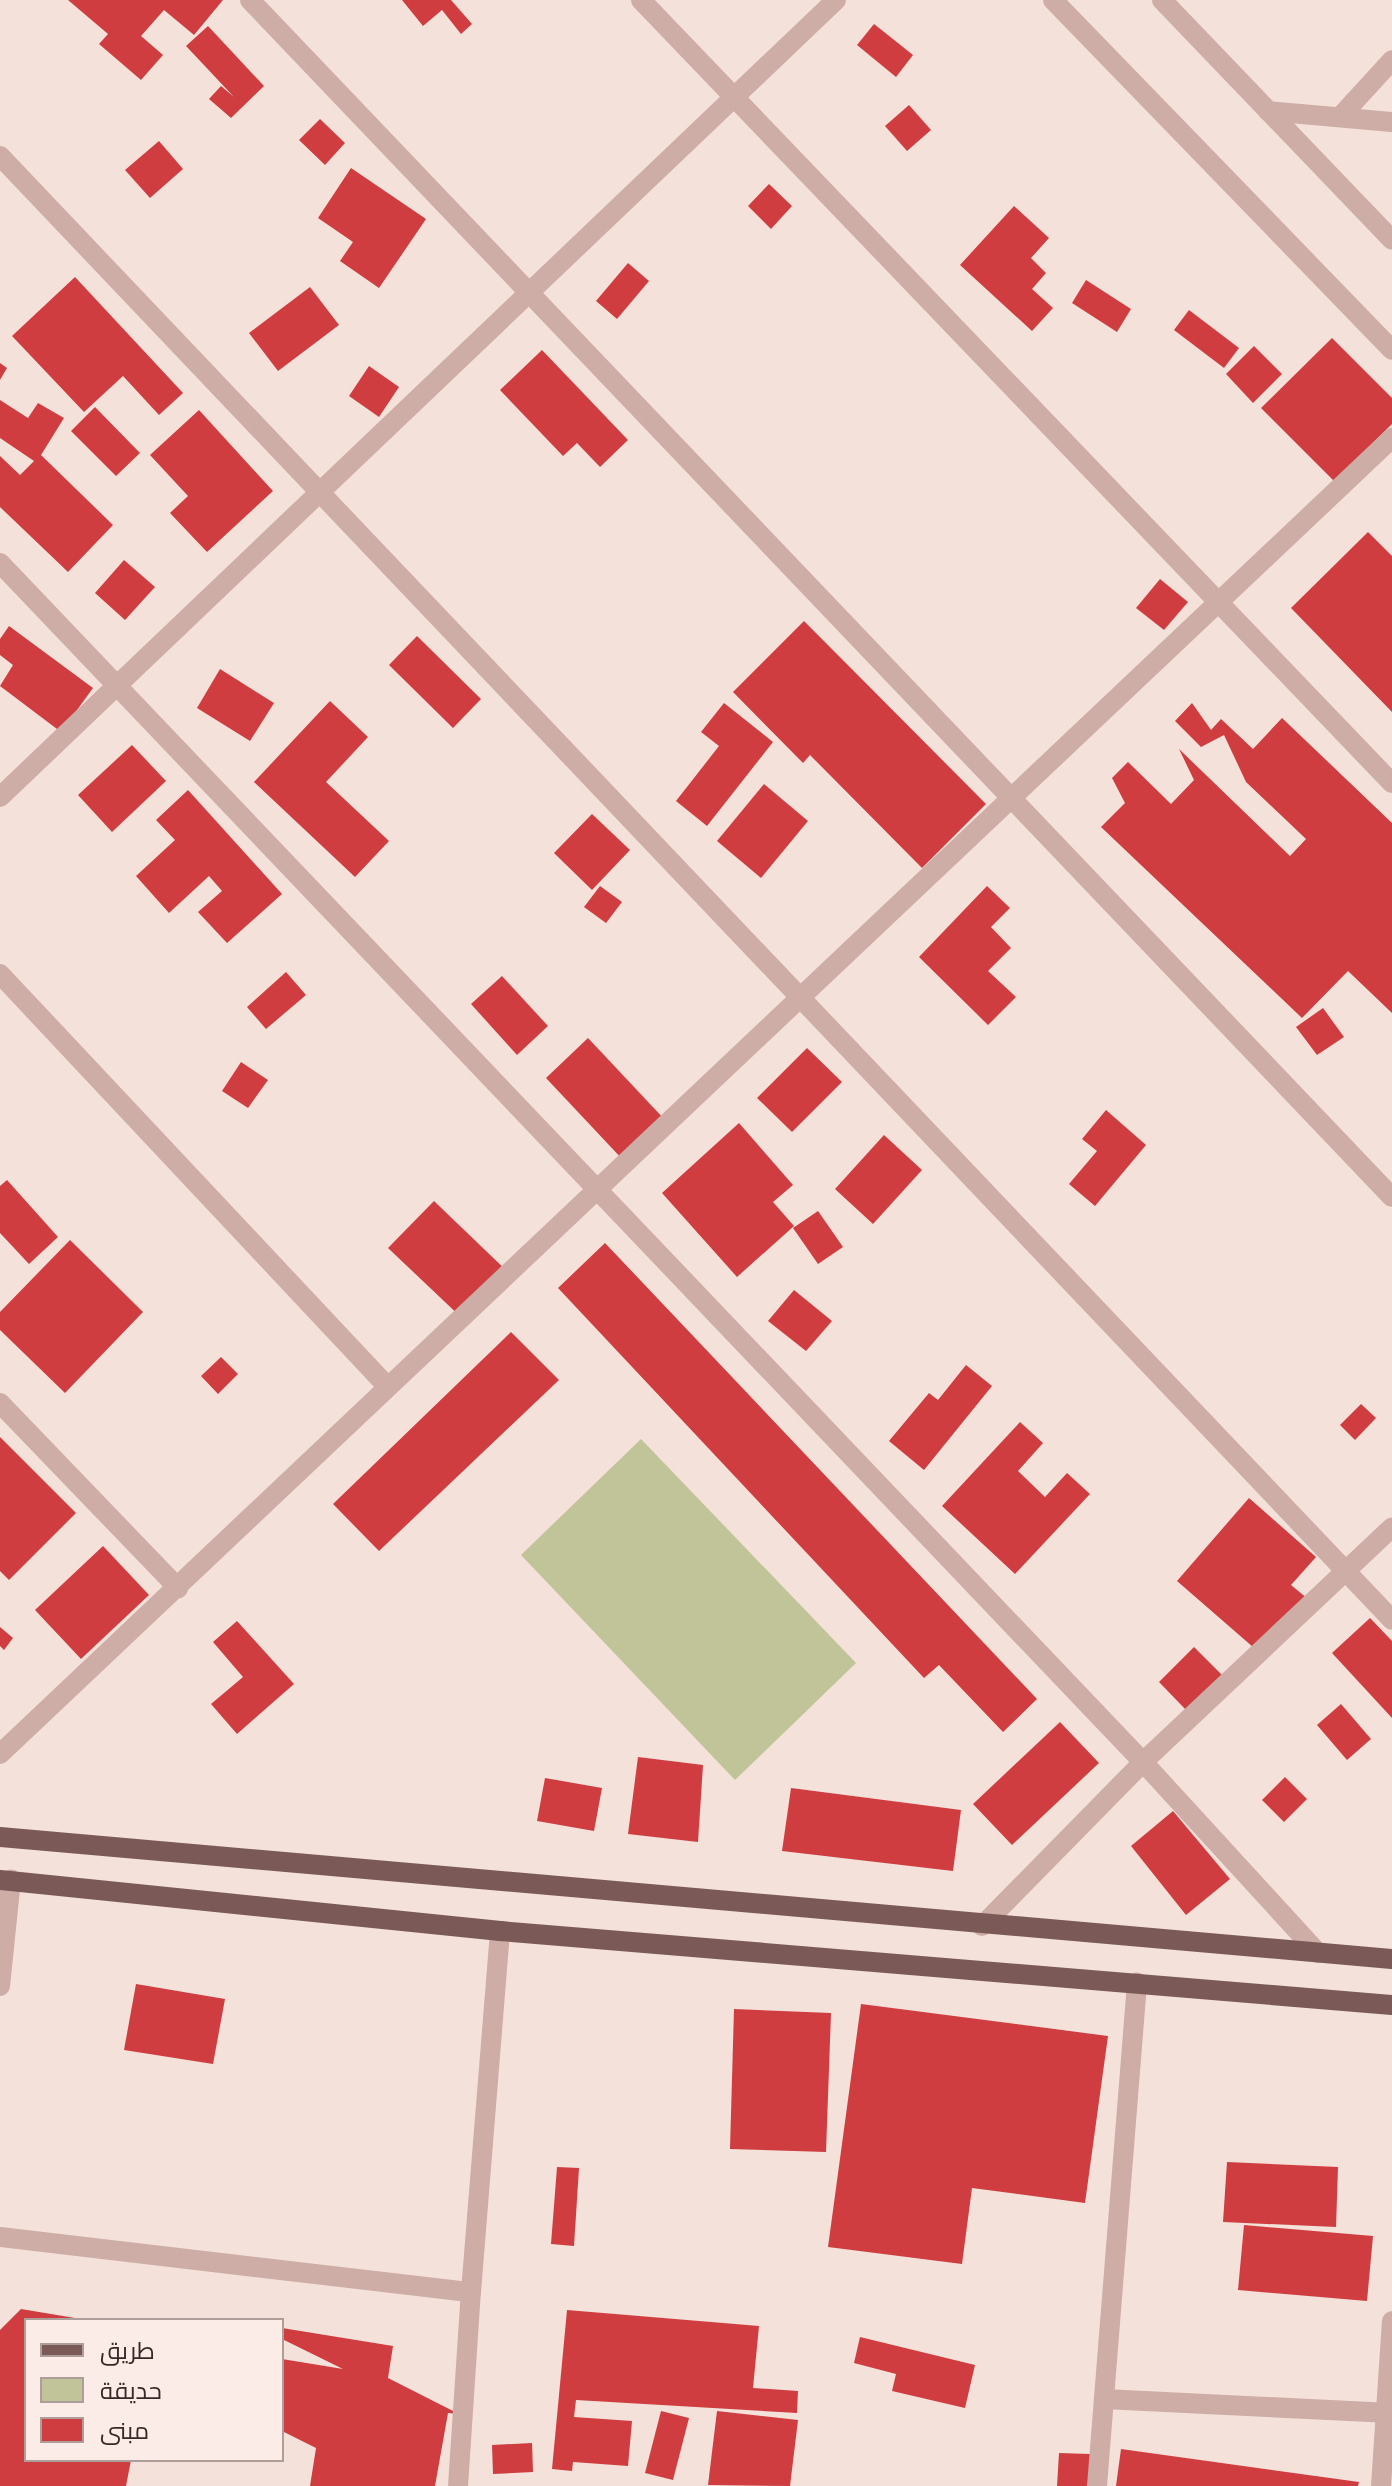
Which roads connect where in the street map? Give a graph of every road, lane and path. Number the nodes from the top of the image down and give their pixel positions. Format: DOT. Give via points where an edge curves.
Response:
graph roads {
  1 [pos="250,0"];
  2 [pos="641,0"];
  3 [pos="836,0"];
  4 [pos="1053,0"];
  5 [pos="1162,0"];
  6 [pos="1392,60"];
  7 [pos="734,97"];
  8 [pos="1268,111"];
  9 [pos="1340,117"];
  10 [pos="1392,122"];
  11 [pos="0,156"];
  12 [pos="1392,240"];
  13 [pos="531,295"];
  14 [pos="1392,350"];
  15 [pos="1392,438"];
  16 [pos="321,493"];
  17 [pos="0,563"];
  18 [pos="1217,601"];
  19 [pos="117,687"];
  20 [pos="1392,783"];
  21 [pos="1009,796"];
  22 [pos="0,797"];
  23 [pos="0,974"];
  24 [pos="799,996"];
  25 [pos="594,1188"];
  26 [pos="1392,1197"];
  27 [pos="386,1385"];
  28 [pos="0,1403"];
  29 [pos="1392,1527"];
  30 [pos="1346,1570"];
  31 [pos="178,1588"];
  32 [pos="1392,1620"];
  33 [pos="0,1754"];
  34 [pos="1143,1762"];
  35 [pos="0,1837"];
  36 [pos="6,1880"];
  37 [pos="982,1926"];
  38 [pos="500,1931"];
  39 [pos="1318,1953"];
  40 [pos="1392,1959"];
  41 [pos="1137,1983"];
  42 [pos="0,1986"];
  43 [pos="1392,2005"];
  44 [pos="0,2237"];
  45 [pos="471,2292"];
  46 [pos="1392,2321"];
  47 [pos="1104,2399"];
  48 [pos="1386,2413"];
  49 [pos="458,2486"];
  50 [pos="1097,2486"];
  51 [pos="1381,2486"];
  1 -- 13 [label="street"];
  2 -- 7 [label="street"];
  3 -- 7 [label="street"];
  4 -- 14 [label="street"];
  5 -- 8 [label="street"];
  6 -- 9 [label="street"];
  7 -- 13 [label="street"];
  7 -- 18 [label="street"];
  8 -- 9 [label="street"];
  8 -- 12 [label="street"];
  9 -- 10 [label="street"];
  11 -- 16 [label="street"];
  13 -- 16 [label="street"];
  13 -- 21 [label="street"];
  15 -- 18 [label="street"];
  16 -- 19 [label="street"];
  16 -- 24 [label="street"];
  17 -- 19 [label="street"];
  18 -- 20 [label="street"];
  18 -- 21 [label="street"];
  19 -- 22 [label="street"];
  19 -- 25 [label="street"];
  21 -- 24 [label="street"];
  21 -- 26 [label="street"];
  23 -- 27 [label="street"];
  24 -- 25 [label="street"];
  24 -- 30 [label="street"];
  25 -- 27 [label="street"];
  25 -- 34 [label="street"];
  27 -- 31 [label="street"];
  28 -- 31 [label="street"];
  29 -- 30 [label="street"];
  30 -- 32 [label="street"];
  30 -- 34 [label="street"];
  31 -- 33 [label="street"];
  34 -- 37 [label="street"];
  34 -- 39 [label="street"];
  35 -- 37 [label="main road"];
  36 -- 38 [label="main road"];
  36 -- 42 [label="street"];
  37 -- 39 [label="main road"];
  38 -- 41 [label="main road"];
  38 -- 45 [label="street"];
  39 -- 40 [label="main road"];
  41 -- 43 [label="main road"];
  41 -- 47 [label="street"];
  44 -- 45 [label="street"];
  45 -- 49 [label="street"];
  46 -- 48 [label="street"];
  47 -- 48 [label="street"];
  47 -- 50 [label="street"];
  48 -- 51 [label="street"];
}
